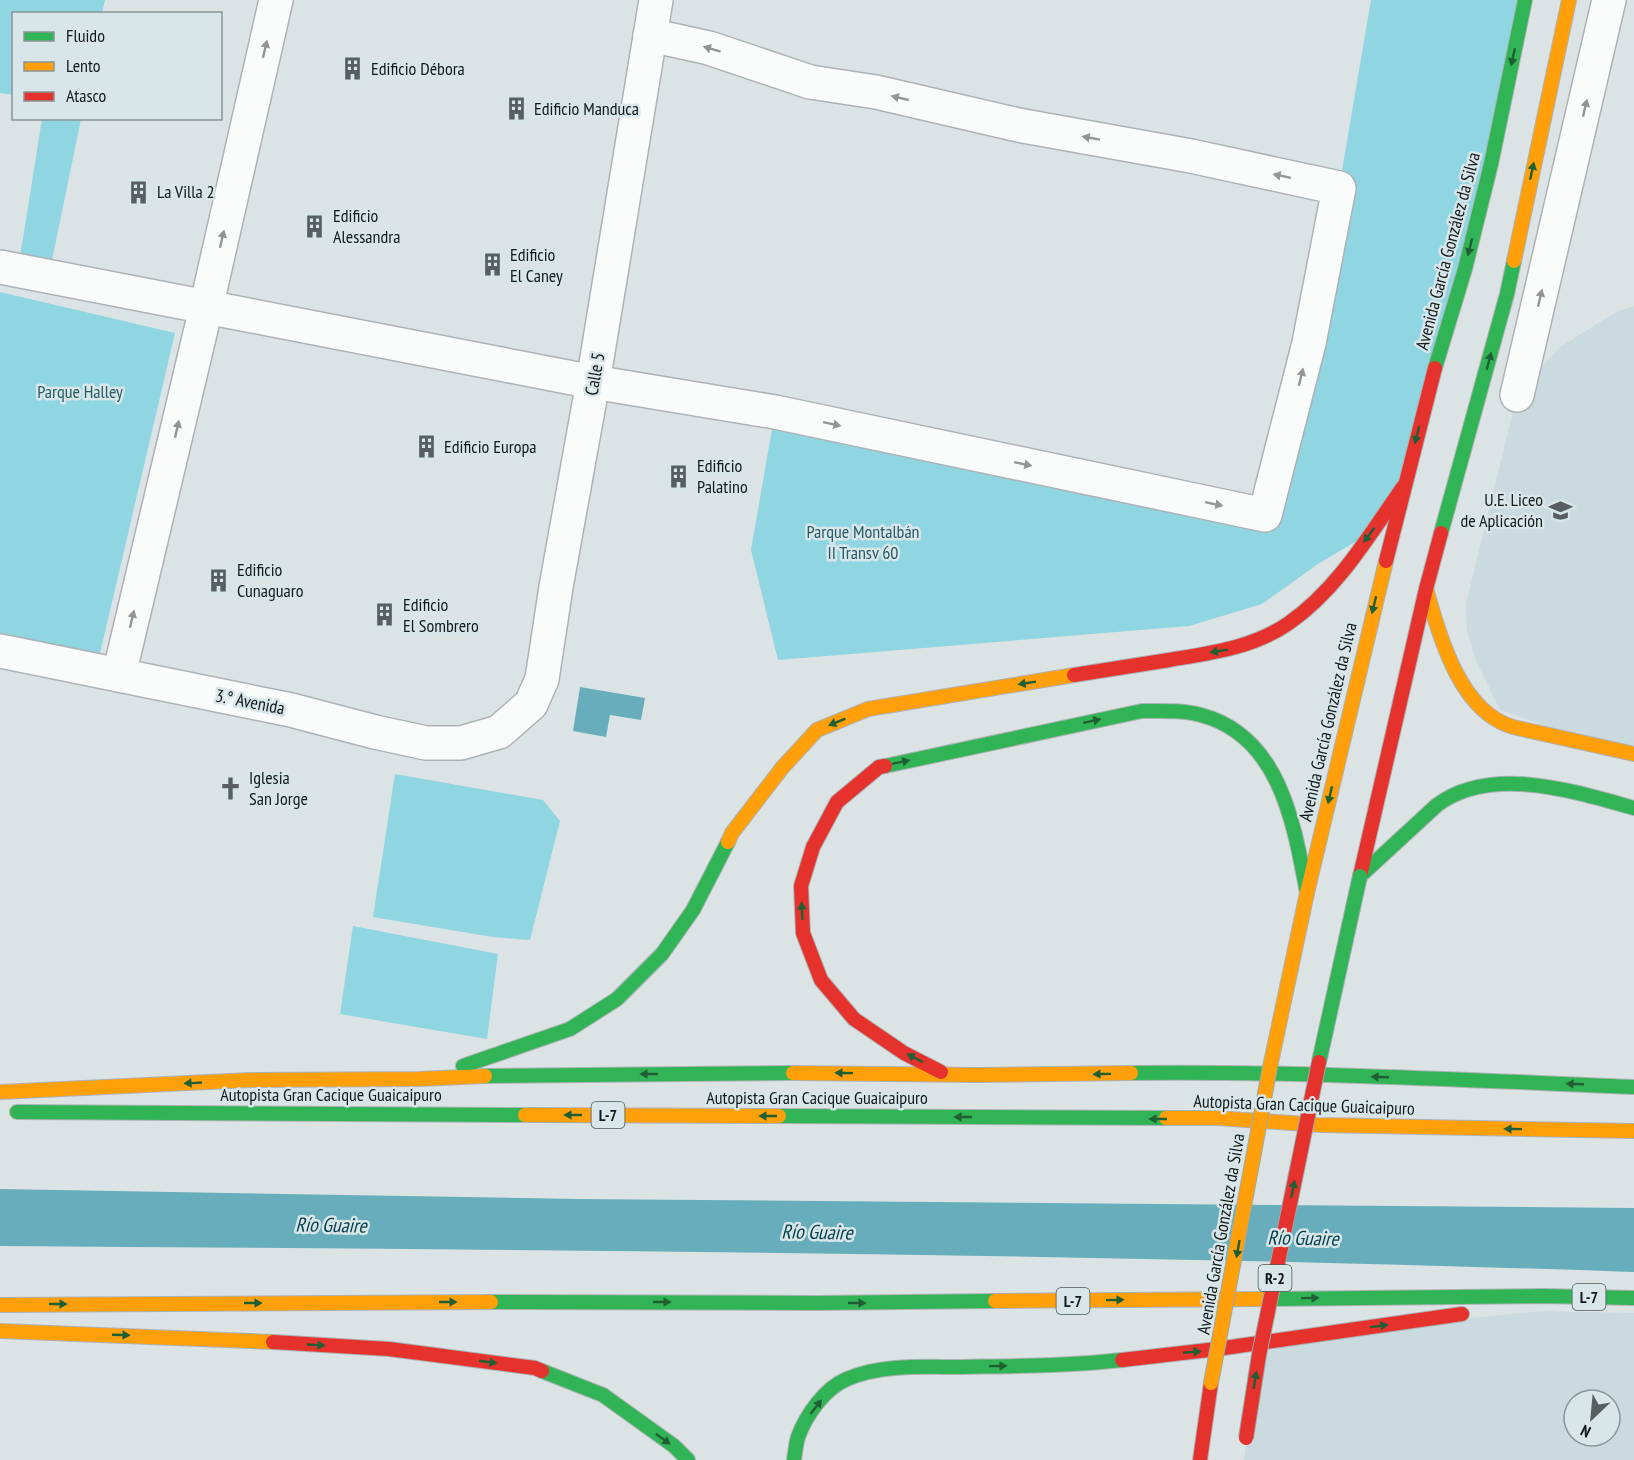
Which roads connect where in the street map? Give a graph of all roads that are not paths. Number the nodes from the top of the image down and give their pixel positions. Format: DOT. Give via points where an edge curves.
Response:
graph roads {
  1 [pos="276,0"];
  2 [pos="657,0"];
  3 [pos="1525,0"];
  4 [pos="1569,0"];
  5 [pos="1609,0"];
  6 [pos="650,35"];
  7 [pos="0,267"];
  8 [pos="206,308"];
  9 [pos="594,382"];
  10 [pos="1517,395"];
  11 [pos="1403,487"];
  12 [pos="1426,589"];
  13 [pos="0,651"];
  14 [pos="119,675"];
  15 [pos="499,732"];
  16 [pos="1634,753"];
  17 [pos="1634,808"];
  18 [pos="1360,876"];
  19 [pos="1307,893"];
  20 [pos="948,1075"];
  21 [pos="419,1079"];
  22 [pos="1634,1087"];
  23 [pos="1039,1088"];
  24 [pos="0,1092"];
  25 [pos="1166,1104"];
  26 [pos="0,1111"];
  27 [pos="1217,1118"];
  28 [pos="1634,1131"];
  29 [pos="1543,1296"];
  30 [pos="1634,1298"];
  31 [pos="0,1305"];
  32 [pos="0,1331"];
  33 [pos="1246,1443"];
  34 [pos="688,1460"];
  35 [pos="794,1460"];
  36 [pos="1200,1460"];
  8 -- 1 [label="street, one-way"];
  2 -- 6 [label="street, Calle 5"];
  3 -- 11 [label="main road, Avenida García González da Silva / R-2, one-way" via="1465,269"];
  12 -- 4 [label="main road, R-2, one-way" via="1507,294"];
  10 -- 5 [label="street, one-way"];
  6 -- 9 [label="street, Calle 5"];
  9 -- 6 [label="street, one-way" via="775,412 1265,515 1309,343 1340,188 1018,125 876,92 810,82 709,48"];
  7 -- 8 [label="street"];
  8 -- 9 [label="street"];
  14 -- 8 [label="street, one-way"];
  9 -- 15 [label="street, Calle 5" via="542,678 531,704"];
  11 -- 19 [label="main road, Avenida García González da Silva / R-2, one-way"];
  11 -- 21 [label="main road, one-way" via="1344,569 1304,611 1270,634 1230,650 868,709 817,730 732,833 693,910 662,954 617,999 570,1029"];
  12 -- 16 [label="main road" via="1454,667 1470,695 1500,722 1560,739"];
  12 -- 18 [label="main road, R-2"];
  13 -- 14 [label="street, 3.° Avenida"];
  14 -- 15 [label="street, 3.° Avenida" via="291,710 426,743 461,743"];
  17 -- 18 [label="main road" via="1520,782 1478,788 1444,800"];
  33 -- 18 [label="main road, R-2, one-way, bridge" via="1259,1355 1306,1118"];
  20 -- 19 [label="main road, one-way" via="904,1053 854,1019 821,980 803,933 801,886 813,847 837,802 879,766 1142,711 1208,717 1257,748 1275,776 1293,825"];
  19 -- 36 [label="main road, Avenida García González da Silva / R-2, one-way, bridge" via="1270,1067"];
  20 -- 21 [label="main road, one-way" via="518,1075"];
  22 -- 20 [label="main road, one-way" via="1202,1072"];
  20 -- 23 [label="main road"];
  21 -- 24 [label="main road, one-way" via="251,1080"];
  25 -- 27 [label="main road"];
  27 -- 26 [label="main road, Autopista Gran Cacique Guaicaipuro / L-7, one-way"];
  28 -- 27 [label="main road, Autopista Gran Cacique Guaicaipuro / L-7, one-way" via="1321,1125"];
  29 -- 30 [label="main road, L-7"];
  31 -- 29 [label="main road, L-7, one-way"];
  35 -- 29 [label="main road, one-way" via="806,1420 823,1398 846,1379 868,1372 1081,1365 1466,1314"];
  32 -- 34 [label="main road, one-way" via="389,1349 535,1368 603,1395"];
}
